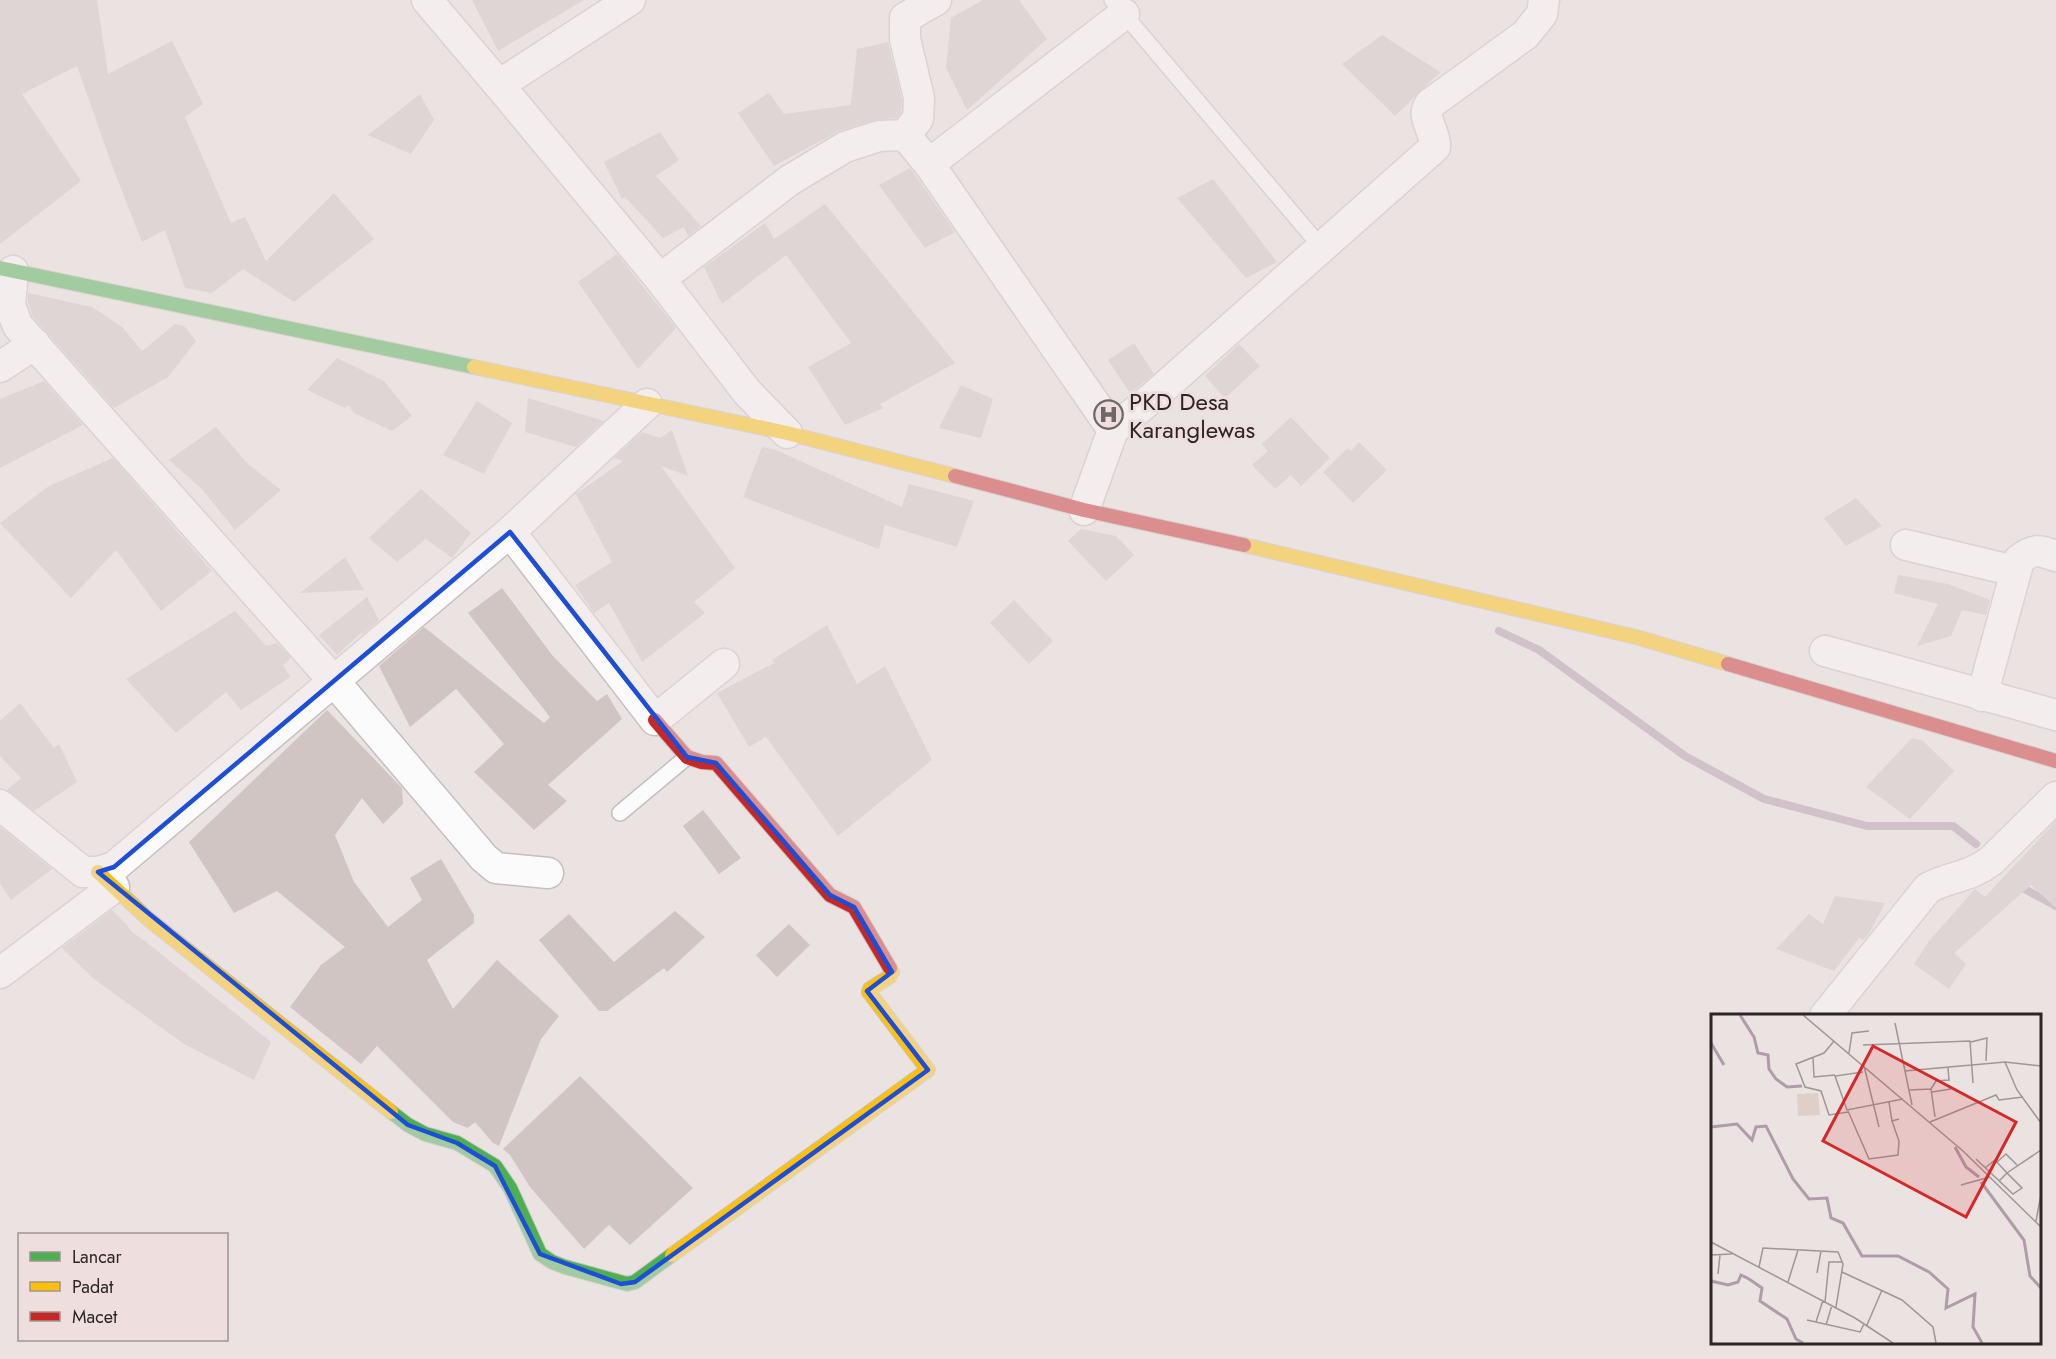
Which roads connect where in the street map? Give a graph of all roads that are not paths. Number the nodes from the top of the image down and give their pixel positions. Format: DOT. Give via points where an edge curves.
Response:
graph roads {
  1 [pos="427,0"];
  2 [pos="630,0"];
  3 [pos="936,0"];
  4 [pos="1544,0"];
  5 [pos="1118,7"];
  6 [pos="899,9"];
  7 [pos="499,85"];
  8 [pos="905,135"];
  9 [pos="929,164"];
  10 [pos="1321,247"];
  11 [pos="7,270"];
  12 [pos="660,279"];
  13 [pos="35,344"];
  14 [pos="0,367"];
  15 [pos="647,404"];
  16 [pos="1113,430"];
  17 [pos="787,433"];
  18 [pos="1084,510"];
  19 [pos="510,532"];
  20 [pos="1906,545"];
  21 [pos="2056,556"];
  22 [pos="2014,571"];
  23 [pos="1825,651"];
  24 [pos="724,664"];
  25 [pos="333,681"];
  26 [pos="1982,696"];
  27 [pos="2056,715"];
  28 [pos="655,720"];
  29 [pos="687,757"];
  30 [pos="2056,761"];
  31 [pos="2056,797"];
  32 [pos="0,805"];
  33 [pos="620,813"];
  34 [pos="548,873"];
  35 [pos="106,879"];
  36 [pos="0,973"];
  37 [pos="1827,1014"];
  1 -- 7 [label="street"];
  2 -- 7 [label="street"];
  3 -- 6 [label="street"];
  4 -- 10 [label="street" via="1542,14 1526,35 1430,104 1426,114 1436,138 1434,147"];
  5 -- 9 [label="street"];
  5 -- 10 [label="lane"];
  6 -- 8 [label="street" via="920,98 918,119"];
  7 -- 12 [label="street"];
  8 -- 9 [label="street"];
  8 -- 12 [label="street" via="879,136 845,147 790,180"];
  9 -- 16 [label="street"];
  10 -- 16 [label="street"];
  11 -- 13 [label="street" via="10,306 18,326"];
  11 -- 15 [label="street"];
  12 -- 17 [label="street" via="747,392"];
  13 -- 14 [label="street"];
  13 -- 25 [label="street"];
  15 -- 17 [label="street"];
  15 -- 19 [label="street"];
  16 -- 18 [label="street"];
  17 -- 18 [label="street"];
  18 -- 30 [label="street" via="1636,637"];
  19 -- 25 [label="street"];
  19 -- 28 [label="street"];
  20 -- 22 [label="street"];
  21 -- 22 [label="street" via="2038,550 2019,560"];
  22 -- 26 [label="street"];
  23 -- 26 [label="street"];
  24 -- 28 [label="street"];
  25 -- 34 [label="street" via="490,863 496,868"];
  25 -- 35 [label="street" via="114,867"];
  26 -- 27 [label="street"];
  28 -- 29 [label="street"];
  29 -- 33 [label="lane"];
  29 -- 35 [label="street" via="716,763 830,895 854,907 892,972 869,992 928,1070 627,1284 558,1264 540,1254 510,1188 495,1166 457,1143 408,1125 148,919"];
  31 -- 37 [label="street" via="1979,870 1928,888"];
  32 -- 35 [label="street" via="83,872"];
  35 -- 36 [label="street"];
}
